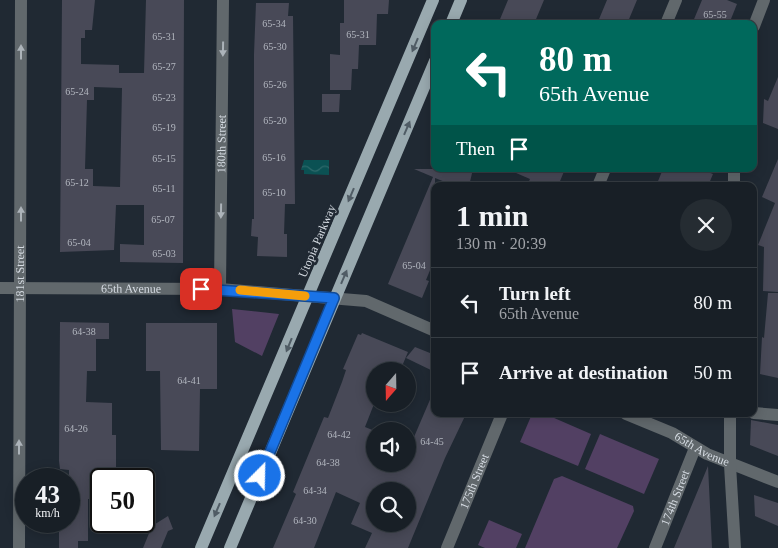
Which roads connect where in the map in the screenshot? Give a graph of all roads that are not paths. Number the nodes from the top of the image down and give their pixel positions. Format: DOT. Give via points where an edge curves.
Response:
graph roads {
  1 [pos="21,0"];
  2 [pos="223,0"];
  3 [pos="433,0"];
  4 [pos="461,0"];
  5 [pos="676,0"];
  6 [pos="764,0"];
  7 [pos="453,20"];
  8 [pos="668,20"];
  9 [pos="756,20"];
  10 [pos="431,70"];
  11 [pos="0,288"];
  12 [pos="20,288"];
  13 [pos="220,289"];
  14 [pos="308,296"];
  15 [pos="334,298"];
  16 [pos="431,329"];
  17 [pos="757,413"];
  18 [pos="778,415"];
  19 [pos="501,417"];
  20 [pos="633,417"];
  21 [pos="730,417"];
  22 [pos="695,448"];
  23 [pos="730,465"];
  24 [pos="778,482"];
  25 [pos="18,548"];
  26 [pos="201,548"];
  27 [pos="230,548"];
  28 [pos="447,548"];
  29 [pos="655,548"];
  30 [pos="735,548"];
  12 -- 1 [label="street, 181st Street, one-way"];
  2 -- 13 [label="street, 180th Street, one-way"];
  3 -- 14 [label="main road, Utopia Parkway, one-way"];
  4 -- 7 [label="main road"];
  5 -- 8 [label="street"];
  6 -- 9 [label="street"];
  15 -- 10 [label="main road, one-way"];
  11 -- 12 [label="street, 65th Avenue"];
  12 -- 13 [label="street, 65th Avenue"];
  25 -- 12 [label="street, 181st Street, one-way"];
  13 -- 14 [label="street, 65th Avenue"];
  14 -- 15 [label="street, 65th Avenue"];
  14 -- 26 [label="main road, Utopia Parkway, one-way"];
  15 -- 16 [label="street, 65th Avenue" via="366,301"];
  15 -- 27 [label="main road"];
  17 -- 18 [label="street"];
  19 -- 28 [label="street, 175th Street"];
  20 -- 22 [label="street, 65th Avenue" via="672,433"];
  21 -- 23 [label="street"];
  22 -- 23 [label="street, 65th Avenue"];
  22 -- 29 [label="street, 174th Street"];
  23 -- 24 [label="street, 65th Avenue"];
  23 -- 30 [label="street"];
}
